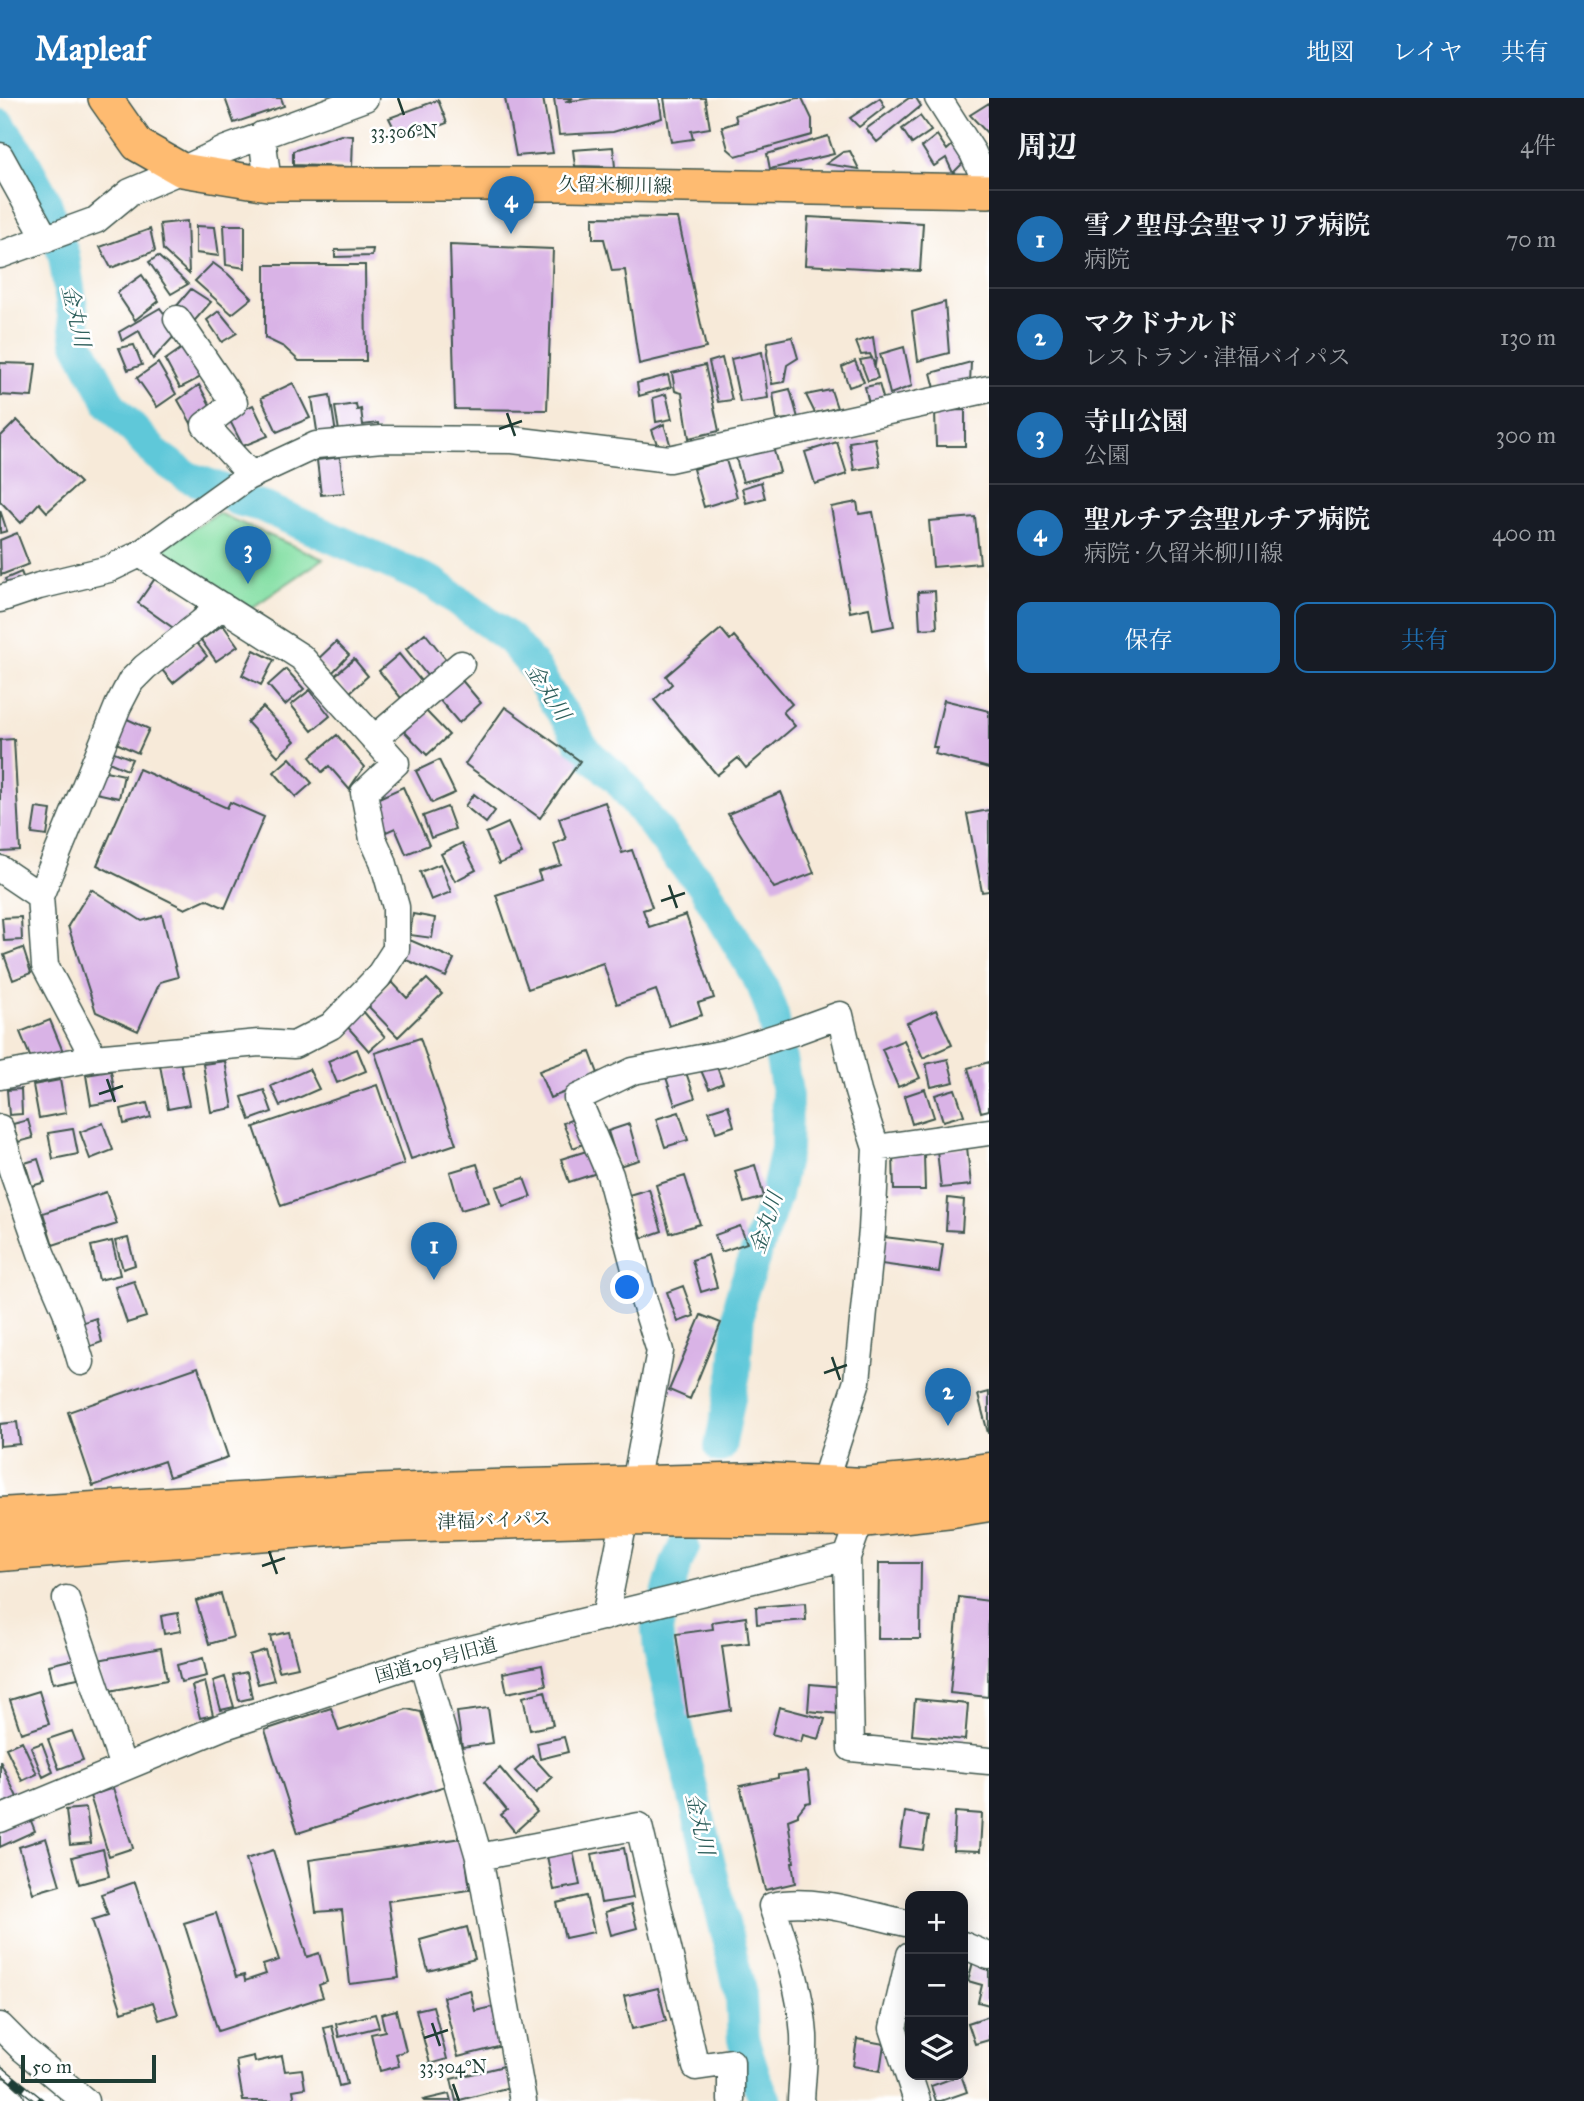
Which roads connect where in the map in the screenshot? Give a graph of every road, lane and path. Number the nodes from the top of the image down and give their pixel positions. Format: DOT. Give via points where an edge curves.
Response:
graph roads {
  1 [pos="105,98"];
  2 [pos="365,98"];
  3 [pos="938,98"];
  4 [pos="310,107"];
  5 [pos="262,135"];
  6 [pos="0,156"];
  7 [pos="182,170"];
  8 [pos="268,184"];
  9 [pos="989,190"];
  10 [pos="46,239"];
  11 [pos="0,255"];
  12 [pos="177,319"];
  13 [pos="989,389"];
  14 [pos="251,475"];
  15 [pos="141,554"];
  16 [pos="0,599"];
  17 [pos="222,607"];
  18 [pos="461,664"];
  19 [pos="374,739"];
  20 [pos="0,869"];
  21 [pos="40,896"];
  22 [pos="94,1058"];
  23 [pos="0,1076"];
  24 [pos="0,1128"];
  25 [pos="989,1132"];
  26 [pos="876,1149"];
  27 [pos="81,1362"];
  28 [pos="989,1472"];
  29 [pos="823,1486"];
  30 [pos="630,1500"];
  31 [pos="989,1502"];
  32 [pos="0,1517"];
  33 [pos="861,1518"];
  34 [pos="0,1552"];
  35 [pos="847,1557"];
  36 [pos="66,1599"];
  37 [pos="605,1617"];
  38 [pos="422,1661"];
  39 [pos="989,1761"];
  40 [pos="122,1767"];
  41 [pos="0,1819"];
  42 [pos="479,1857"];
  43 [pos="905,1923"];
  44 [pos="968,1947"];
  45 [pos="989,1956"];
  46 [pos="905,1976"];
  47 [pos="0,2026"];
  48 [pos="0,2091"];
  49 [pos="11,2101"];
  50 [pos="85,2101"];
  51 [pos="523,2101"];
  52 [pos="731,2101"];
  53 [pos="801,2101"];
  54 [pos="917,2101"];
  1 -- 7 [label="main road, 久留米柳川線" via="138,145"];
  2 -- 4 [label="street"];
  3 -- 9 [label="street" via="973,153"];
  4 -- 5 [label="street"];
  5 -- 7 [label="street"];
  5 -- 8 [label="street"];
  6 -- 10 [label="street"];
  7 -- 8 [label="main road, 久留米柳川線"];
  7 -- 10 [label="street" via="130,192 96,220"];
  8 -- 9 [label="main road, 久留米柳川線"];
  10 -- 11 [label="street"];
  12 -- 14 [label="street" via="234,403 205,425"];
  13 -- 14 [label="street" via="669,459 513,440 382,439 316,445"];
  14 -- 15 [label="street"];
  15 -- 16 [label="street" via="109,569"];
  15 -- 17 [label="street"];
  17 -- 19 [label="street" via="301,657"];
  17 -- 21 [label="street" via="131,681"];
  18 -- 19 [label="street"];
  19 -- 22 [label="street" via="396,763 364,793 373,839 396,907 396,949 378,977 331,1026 294,1045 259,1043"];
  20 -- 21 [label="street"];
  21 -- 22 [label="street" via="46,966"];
  22 -- 23 [label="street"];
  24 -- 27 [label="street"];
  25 -- 26 [label="street"];
  26 -- 29 [label="street" via="857,1381"];
  26 -- 30 [label="street" via="839,1015 726,1053 633,1070 577,1098 610,1174 660,1351"];
  28 -- 29 [label="highway, 津福バイパス" via="928,1482"];
  29 -- 30 [label="highway, 津福バイパス" via="763,1482"];
  30 -- 32 [label="highway, 津福バイパス" via="366,1494"];
  30 -- 33 [label="highway, 津福バイパス"];
  30 -- 34 [label="highway, 津福バイパス"];
  30 -- 37 [label="street"];
  31 -- 33 [label="highway, 津福バイパス"];
  33 -- 35 [label="street"];
  35 -- 37 [label="street, 国道209号旧道"];
  35 -- 39 [label="street" via="851,1748"];
  36 -- 40 [label="street"];
  37 -- 38 [label="street, 国道209号旧道"];
  38 -- 40 [label="street, 国道209号旧道" via="222,1727"];
  38 -- 42 [label="street"];
  40 -- 41 [label="street, 国道209号旧道"];
  42 -- 51 [label="street"];
  42 -- 52 [label="street" via="639,1826 696,2067 731,2062"];
  43 -- 53 [label="street" via="806,1902 772,1906 799,1994 804,2036"];
  44 -- 45 [label="street"];
  46 -- 54 [label="street" via="893,2028"];
  47 -- 50 [label="street"];
  48 -- 49 [label="street"];
}
